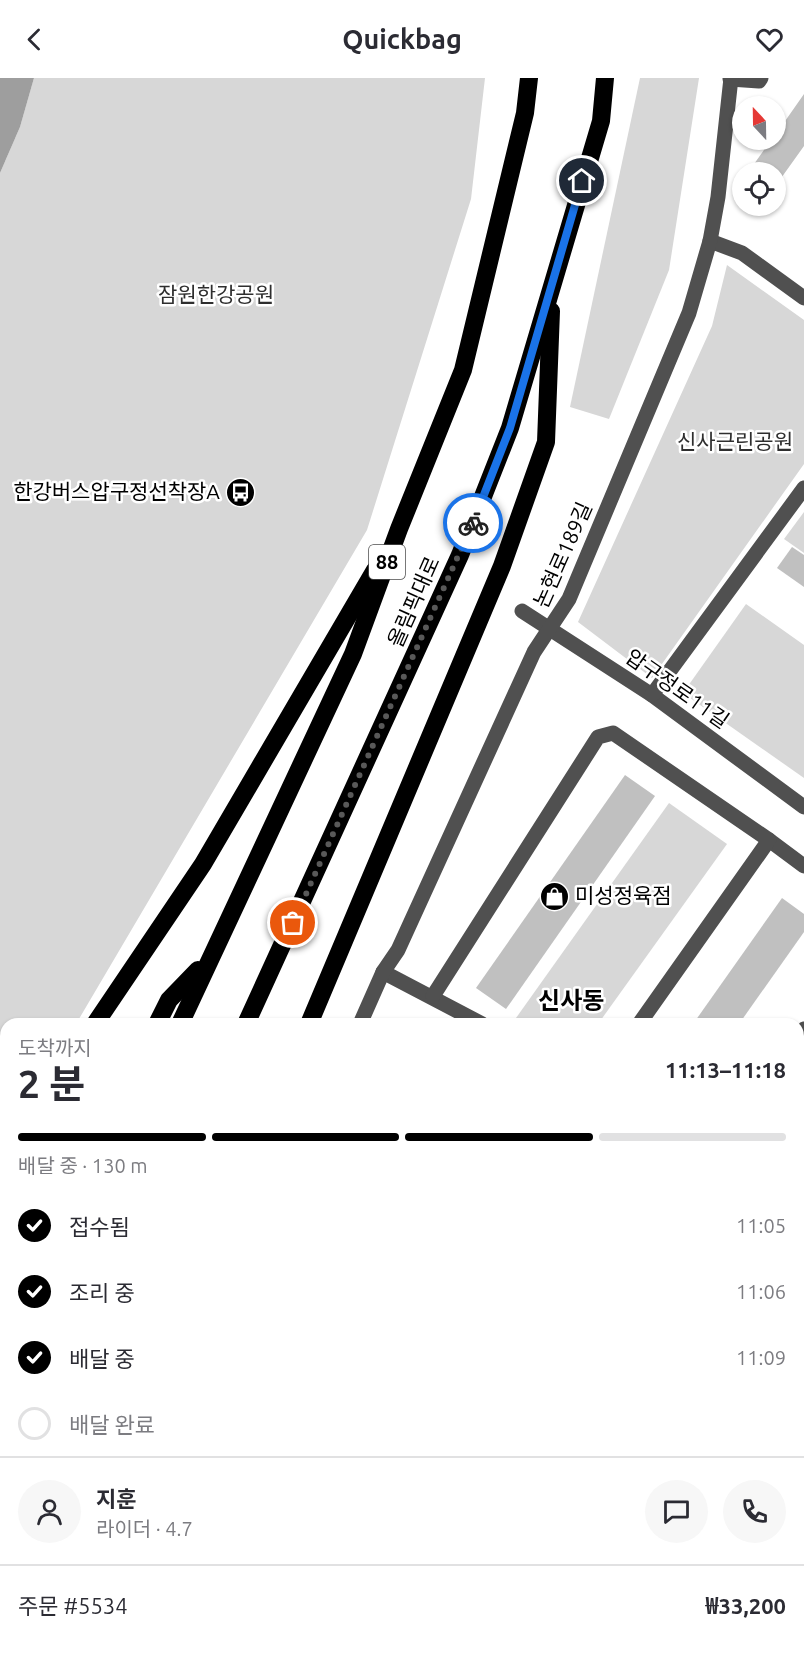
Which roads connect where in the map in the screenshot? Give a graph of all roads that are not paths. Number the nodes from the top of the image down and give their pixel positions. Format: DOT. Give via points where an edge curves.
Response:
graph roads {
  1 [pos="530,78"];
  2 [pos="605,78"];
  3 [pos="761,78"];
  4 [pos="730,79"];
  5 [pos="710,240"];
  6 [pos="552,282"];
  7 [pos="804,298"];
  8 [pos="804,488"];
  9 [pos="399,529"];
  10 [pos="522,611"];
  11 [pos="552,629"];
  12 [pos="652,695"];
  13 [pos="804,807"];
  14 [pos="769,840"];
  15 [pos="804,866"];
  16 [pos="208,960"];
  17 [pos="383,972"];
  18 [pos="433,996"];
  19 [pos="99,1018"];
  20 [pos="160,1018"];
  21 [pos="183,1018"];
  22 [pos="249,1018"];
  23 [pos="312,1018"];
  24 [pos="363,1018"];
  25 [pos="472,1018"];
  26 [pos="643,1018"];
  1 -- 9 [label="highway, 올림픽대로 / 88" via="463,370"];
  2 -- 6 [label="highway, 올림픽대로" via="601,121"];
  3 -- 4 [label="street"];
  4 -- 5 [label="street, 논현로189길"];
  5 -- 7 [label="street" via="742,254"];
  5 -- 11 [label="street, 논현로189길" via="689,313 569,599"];
  6 -- 22 [label="highway, 올림픽대로" via="510,428 460,555"];
  6 -- 23 [label="highway" via="546,442 502,566"];
  8 -- 12 [label="street"];
  9 -- 16 [label="highway, 올림픽대로 / 88" via="353,654"];
  9 -- 19 [label="highway" via="203,864"];
  10 -- 11 [label="street, 압구정로11길"];
  11 -- 12 [label="street, 압구정로11길"];
  11 -- 17 [label="street, 논현로189길" via="534,652 398,950"];
  12 -- 13 [label="street, 압구정로11길"];
  14 -- 15 [label="street"];
  14 -- 18 [label="street" via="613,733 598,737"];
  14 -- 26 [label="street"];
  16 -- 20 [label="highway" via="170,1000"];
  16 -- 21 [label="highway, 올림픽대로 / 88"];
  17 -- 18 [label="street"];
  17 -- 24 [label="street, 논현로189길"];
  18 -- 25 [label="street"];
}
